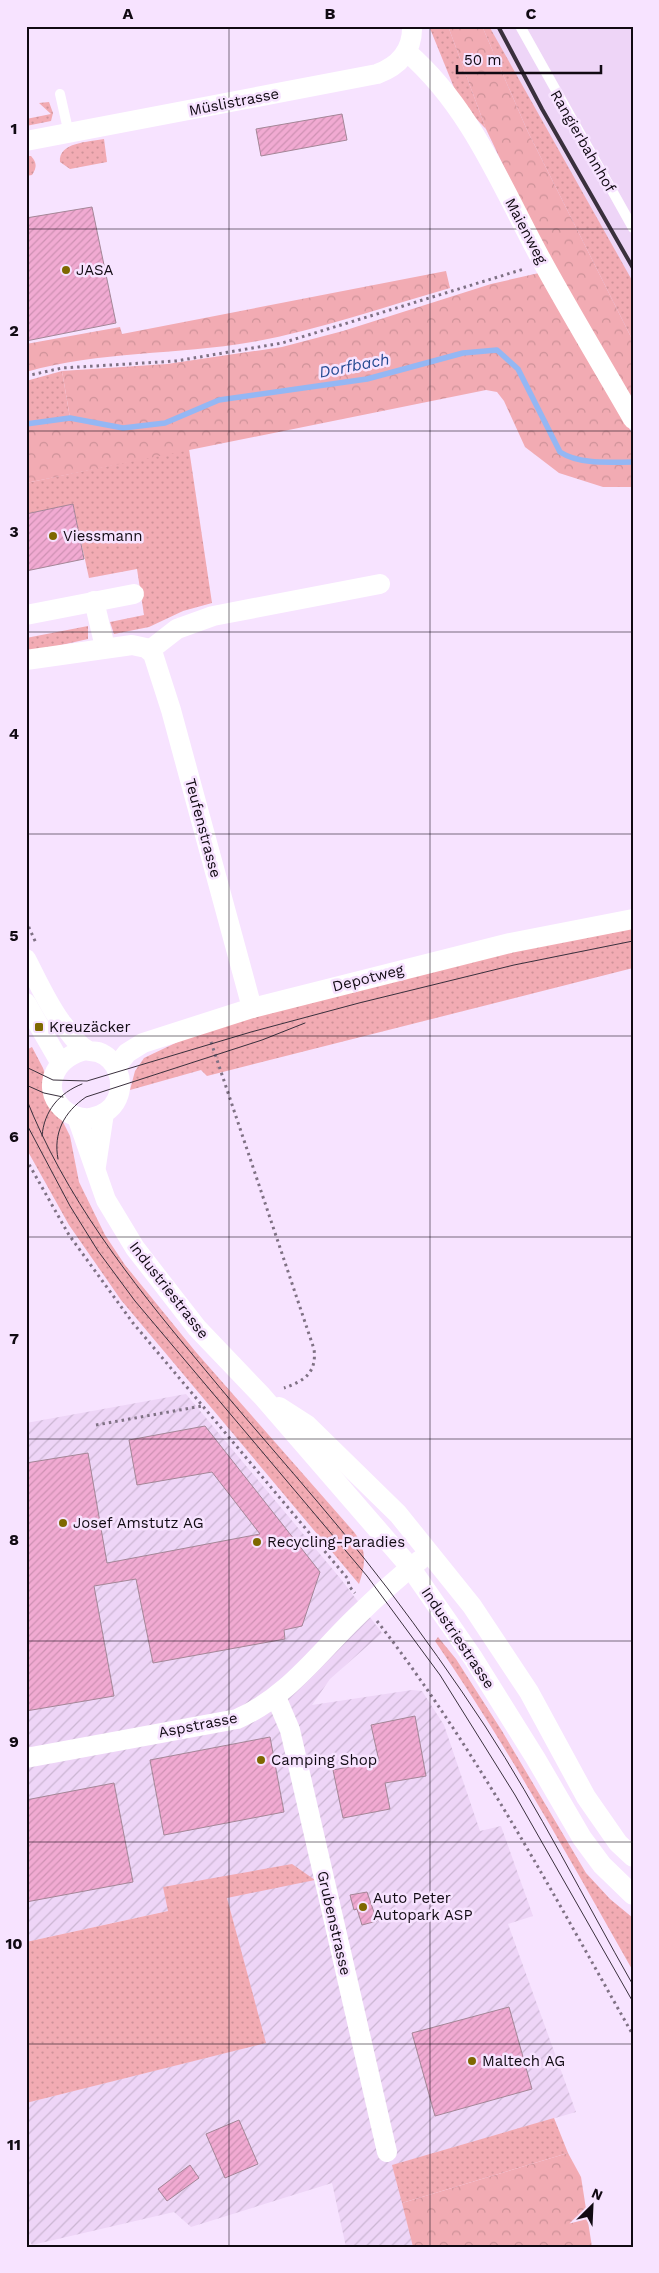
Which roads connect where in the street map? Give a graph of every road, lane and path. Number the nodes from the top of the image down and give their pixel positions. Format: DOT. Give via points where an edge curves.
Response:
graph roads {
  1 [pos="412,26"];
  2 [pos="520,26"];
  3 [pos="407,52"];
  4 [pos="60,94"];
  5 [pos="69,134"];
  6 [pos="26,141"];
  7 [pos="633,228"];
  8 [pos="543,262"];
  9 [pos="26,376"];
  10 [pos="633,419"];
  11 [pos="380,584"];
  12 [pos="134,594"];
  13 [pos="94,601"];
  14 [pos="26,614"];
  15 [pos="105,647"];
  16 [pos="148,649"];
  17 [pos="26,660"];
  18 [pos="633,919"];
  19 [pos="26,921"];
  20 [pos="32,954"];
  21 [pos="26,1004"];
  22 [pos="252,1008"];
  23 [pos="204,1022"];
  24 [pos="87,1050"];
  25 [pos="60,1062"];
  26 [pos="116,1067"];
  27 [pos="104,1113"];
  28 [pos="77,1117"];
  29 [pos="26,1159"];
  30 [pos="95,1171"];
  31 [pos="262,1396"];
  32 [pos="202,1406"];
  33 [pos="96,1425"];
  34 [pos="428,1552"];
  35 [pos="410,1568"];
  36 [pos="354,1591"];
  37 [pos="382,1628"];
  38 [pos="276,1697"];
  39 [pos="26,1758"];
  40 [pos="633,1857"];
  41 [pos="633,1895"];
  42 [pos="633,2035"];
  43 [pos="387,2152"];
  1 -- 3 [label="street"];
  2 -- 7 [label="lane, Rangierbahnhof"];
  3 -- 5 [label="street, Müslistrasse" via="392,68 360,79"];
  3 -- 8 [label="street, Maienweg" via="439,82 461,112"];
  4 -- 5 [label="lane"];
  5 -- 6 [label="street, Müslistrasse"];
  8 -- 9 [label="path" via="282,343 176,361 62,368"];
  8 -- 10 [label="street, Maienweg"];
  11 -- 16 [label="street" via="213,616 177,630"];
  12 -- 13 [label="street"];
  13 -- 14 [label="street"];
  13 -- 15 [label="street"];
  15 -- 16 [label="street" via="132,645"];
  15 -- 17 [label="street"];
  16 -- 22 [label="street, Teufenstrasse" via="155,658 171,710"];
  18 -- 22 [label="street, Depotweg" via="510,943"];
  19 -- 20 [label="path"];
  20 -- 24 [label="street" via="46,999 60,1021"];
  21 -- 25 [label="street"];
  22 -- 23 [label="street, Depotweg"];
  23 -- 26 [label="street, Depotweg" via="144,1043 127,1053"];
  23 -- 31 [label="path" via="314,1349 311,1373 299,1384"];
  24 -- 25 [label="street"];
  24 -- 26 [label="street" via="98,1052"];
  25 -- 28 [label="street" via="52,1080 54,1096 61,1107"];
  26 -- 27 [label="street, Industriestrasse" via="121,1085 115,1103"];
  27 -- 28 [label="street" via="88,1118"];
  27 -- 30 [label="street, Industriestrasse"];
  28 -- 30 [label="street, Industriestrasse"];
  29 -- 32 [label="path" via="69,1235 96,1274"];
  30 -- 31 [label="street, Industriestrasse" via="106,1200 135,1248 197,1328"];
  31 -- 34 [label="street, Industriestrasse" via="307,1425 398,1514"];
  31 -- 35 [label="street, Industriestrasse"];
  32 -- 33 [label="path"];
  32 -- 36 [label="path" via="348,1579"];
  34 -- 35 [label="street, Aspstrasse"];
  34 -- 40 [label="street, Industriestrasse" via="478,1614 530,1692 586,1797 618,1844"];
  35 -- 38 [label="street, Aspstrasse"];
  35 -- 41 [label="street, Industriestrasse" via="478,1666 582,1838 602,1865"];
  37 -- 42 [label="path" via="439,1704 522,1840"];
  38 -- 39 [label="street, Aspstrasse" via="237,1719"];
  38 -- 43 [label="street, Grubenstrasse" via="290,1730"];
}
